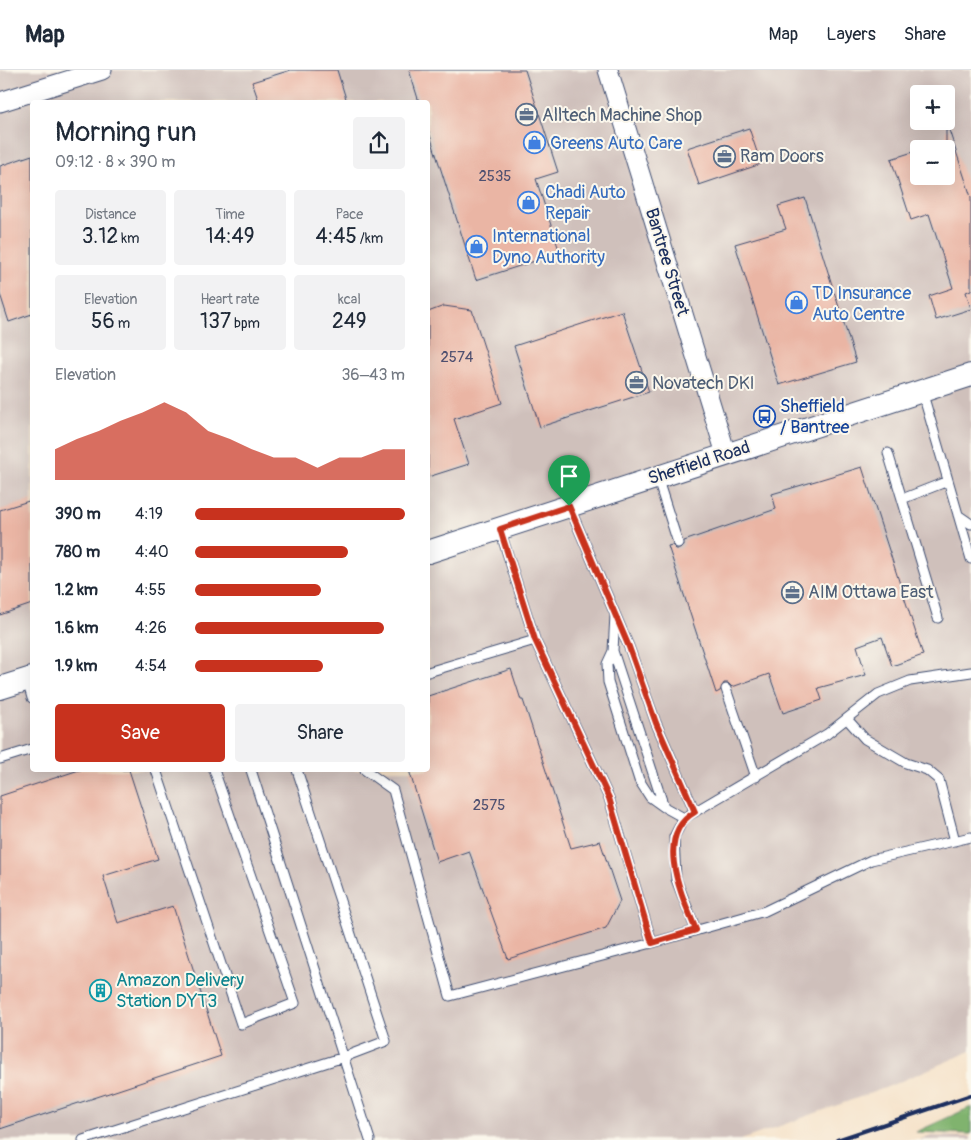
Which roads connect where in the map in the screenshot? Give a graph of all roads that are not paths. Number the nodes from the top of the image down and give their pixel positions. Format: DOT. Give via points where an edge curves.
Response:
graph roads {
  1 [pos="102,70"];
  2 [pos="608,70"];
  3 [pos="0,102"];
  4 [pos="971,375"];
  5 [pos="922,391"];
  6 [pos="888,453"];
  7 [pos="726,454"];
  8 [pos="656,477"];
  9 [pos="948,481"];
  10 [pos="902,499"];
  11 [pos="569,506"];
  12 [pos="958,515"];
  13 [pos="971,524"];
  14 [pos="500,529"];
  15 [pos="678,543"];
  16 [pos="430,551"];
  17 [pos="971,560"];
  18 [pos="615,612"];
  19 [pos="938,618"];
  20 [pos="535,640"];
  21 [pos="613,651"];
  22 [pos="430,671"];
  23 [pos="971,672"];
  24 [pos="30,685"];
  25 [pos="0,688"];
  26 [pos="726,689"];
  27 [pos="847,719"];
  28 [pos="30,750"];
  29 [pos="0,759"];
  30 [pos="157,772"];
  31 [pos="215,772"];
  32 [pos="252,772"];
  33 [pos="298,772"];
  34 [pos="368,772"];
  35 [pos="756,777"];
  36 [pos="664,808"];
  37 [pos="695,812"];
  38 [pos="684,818"];
  39 [pos="971,837"];
  40 [pos="955,841"];
  41 [pos="696,930"];
  42 [pos="652,943"];
  43 [pos="344,1057"];
  44 [pos="83,1140"];
  45 [pos="370,1140"];
  1 -- 3 [label="street"];
  2 -- 7 [label="street, Bantree Street"];
  4 -- 5 [label="street, Sheffield Road"];
  5 -- 7 [label="street, Sheffield Road"];
  5 -- 9 [label="lane"];
  6 -- 10 [label="lane"];
  7 -- 8 [label="street, Sheffield Road"];
  8 -- 11 [label="street, Sheffield Road"];
  8 -- 15 [label="lane"];
  9 -- 10 [label="lane"];
  9 -- 12 [label="lane"];
  10 -- 19 [label="lane"];
  11 -- 14 [label="street, Sheffield Road"];
  11 -- 18 [label="lane"];
  12 -- 13 [label="lane"];
  12 -- 17 [label="lane"];
  14 -- 16 [label="street, Sheffield Road"];
  14 -- 20 [label="lane"];
  18 -- 21 [label="lane"];
  18 -- 37 [label="lane" via="656,723"];
  20 -- 22 [label="lane"];
  20 -- 42 [label="lane" via="609,798"];
  21 -- 36 [label="lane"];
  21 -- 36 [label="lane" via="607,664 608,682 639,780 650,798"];
  23 -- 27 [label="lane" via="910,681 878,694"];
  24 -- 25 [label="street"];
  26 -- 35 [label="lane"];
  27 -- 35 [label="lane"];
  27 -- 40 [label="lane" via="865,739 906,763 927,770 939,780"];
  28 -- 29 [label="lane"];
  30 -- 31 [label="lane" via="241,1024 295,1003"];
  32 -- 43 [label="lane"];
  33 -- 43 [label="lane" via="386,1041"];
  34 -- 42 [label="lane" via="393,790 450,996"];
  35 -- 37 [label="lane"];
  36 -- 38 [label="lane"];
  37 -- 38 [label="lane"];
  38 -- 41 [label="lane" via="674,837 676,879"];
  39 -- 40 [label="lane"];
  40 -- 41 [label="lane" via="871,860 765,910"];
  41 -- 42 [label="lane"];
  43 -- 44 [label="lane"];
  43 -- 45 [label="lane"];
}
